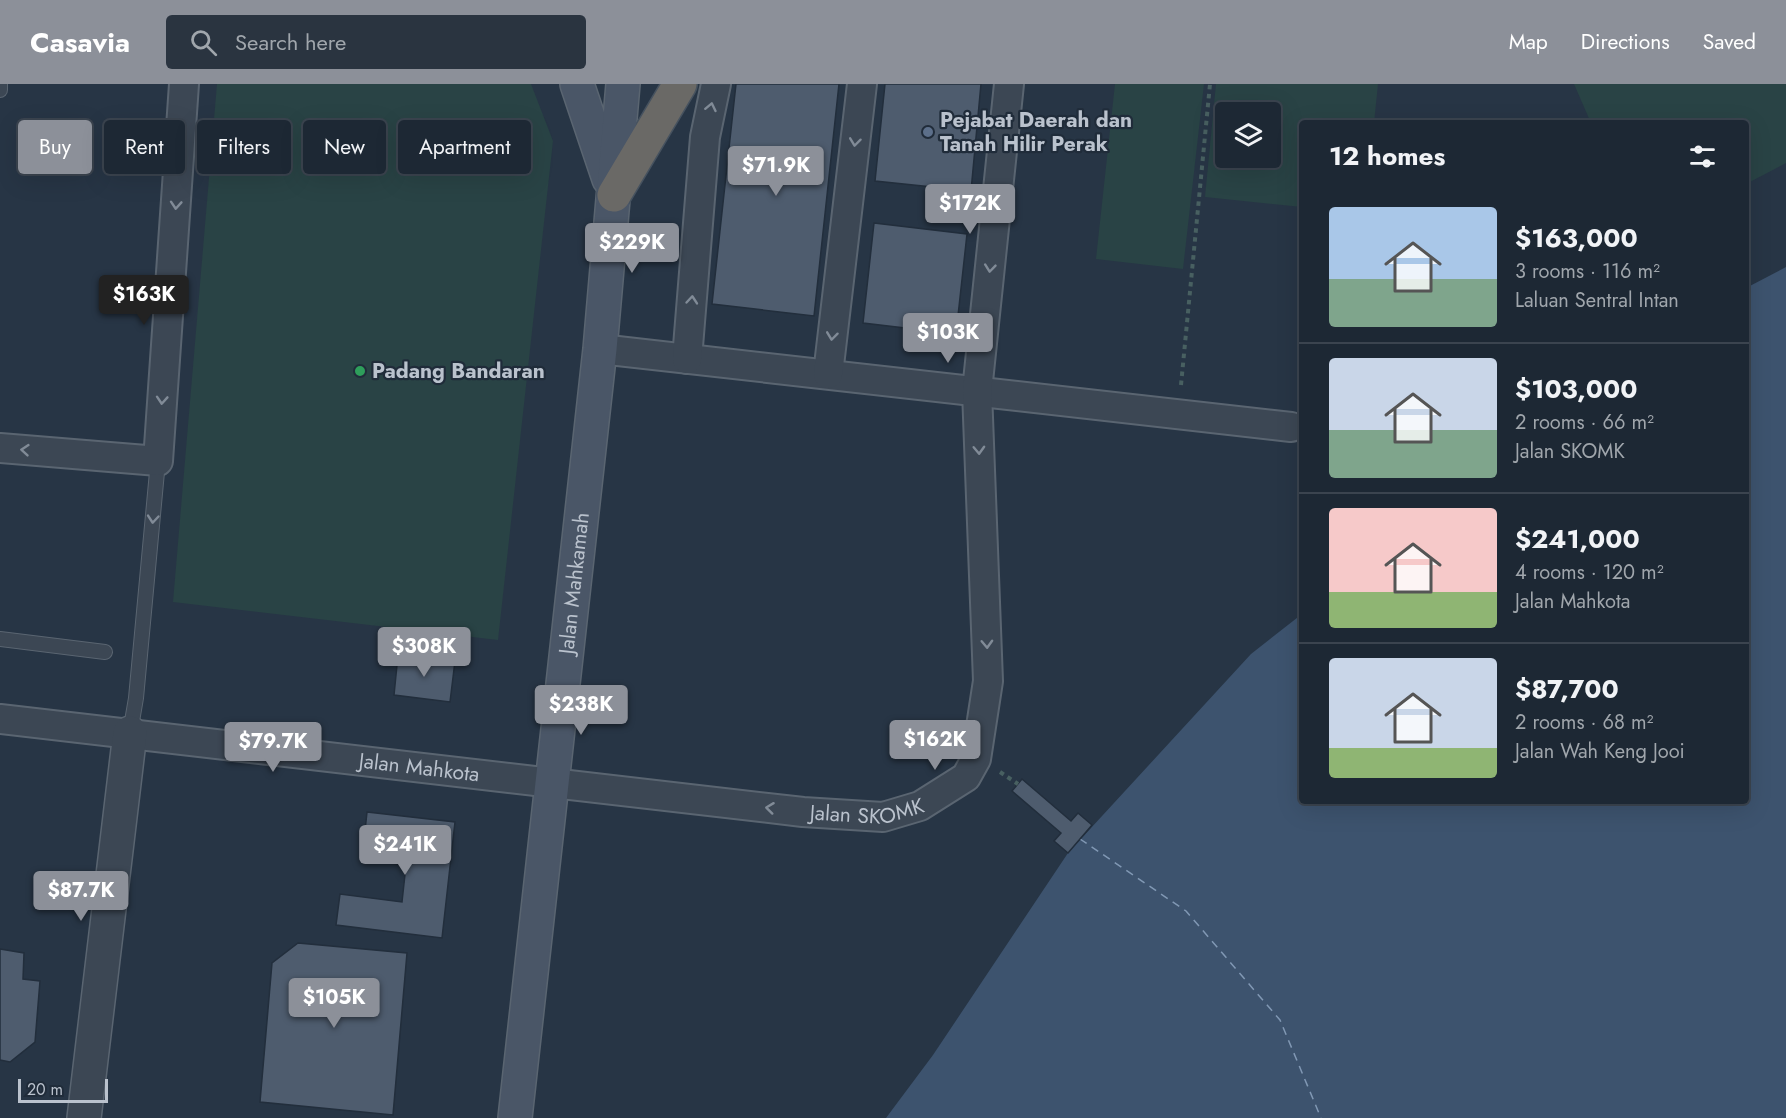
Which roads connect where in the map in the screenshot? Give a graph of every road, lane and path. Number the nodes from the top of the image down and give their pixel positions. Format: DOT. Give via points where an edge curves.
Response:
graph roads {
  1 [pos="0,84"];
  2 [pos="184,84"];
  3 [pos="577,84"];
  4 [pos="623,84"];
  5 [pos="680,84"];
  6 [pos="716,84"];
  7 [pos="861,84"];
  8 [pos="1009,84"];
  9 [pos="1210,84"];
  10 [pos="0,90"];
  11 [pos="614,195"];
  12 [pos="600,349"];
  13 [pos="687,359"];
  14 [pos="828,374"];
  15 [pos="977,391"];
  16 [pos="1178,414"];
  17 [pos="1291,427"];
  18 [pos="0,448"];
  19 [pos="158,461"];
  20 [pos="0,639"];
  21 [pos="105,652"];
  22 [pos="0,719"];
  23 [pos="130,733"];
  24 [pos="551,782"];
  25 [pos="84,1118"];
  26 [pos="515,1118"];
  1 -- 10 [label="lane"];
  2 -- 19 [label="street, one-way"];
  3 -- 11 [label="main road"];
  4 -- 11 [label="main road, Jalan Mahkamah"];
  5 -- 11 [label="highway"];
  13 -- 6 [label="street, one-way" via="705,137"];
  7 -- 14 [label="street, one-way"];
  8 -- 15 [label="street, Jalan SKOMK, one-way"];
  9 -- 16 [label="path"];
  11 -- 12 [label="main road, Jalan Mahkamah"];
  12 -- 13 [label="street"];
  12 -- 24 [label="main road, Jalan Mahkamah"];
  13 -- 14 [label="street"];
  14 -- 15 [label="street"];
  15 -- 16 [label="street"];
  15 -- 24 [label="street, Jalan SKOMK, one-way" via="988,681 981,739 966,777 920,806 883,816 803,812"];
  16 -- 17 [label="street"];
  19 -- 18 [label="street, one-way"];
  19 -- 23 [label="lane, one-way"];
  20 -- 21 [label="lane"];
  22 -- 23 [label="street, Jalan Mahkota"];
  23 -- 24 [label="street, Jalan Mahkota"];
  23 -- 25 [label="street"];
  24 -- 26 [label="main road, Jalan Mahkamah"];
}
